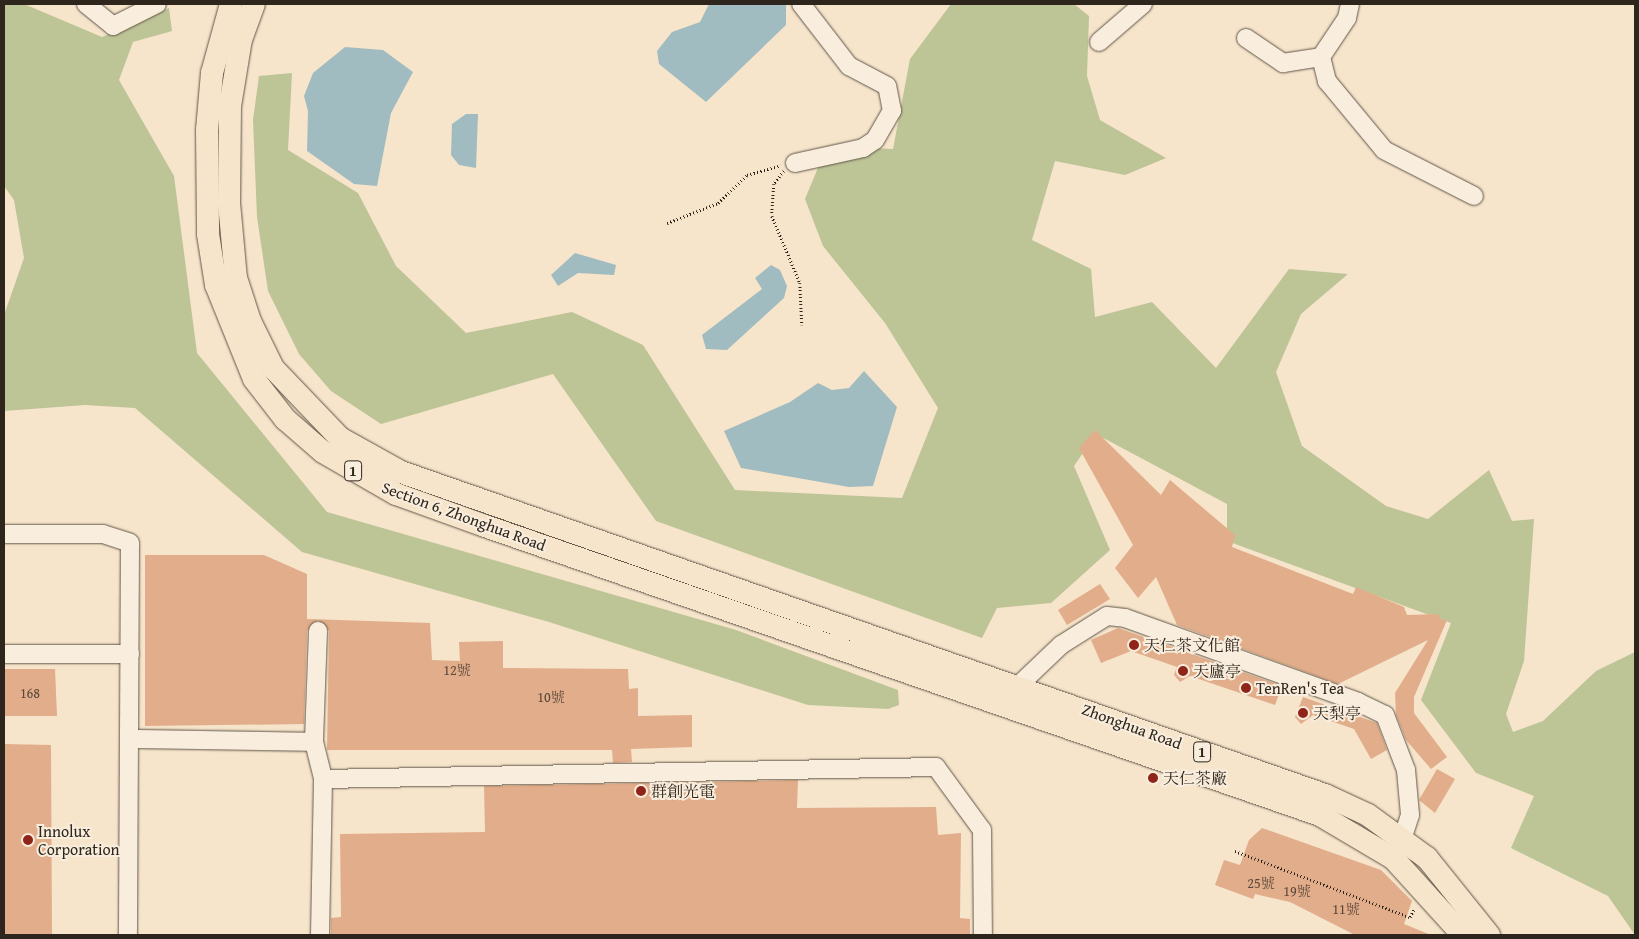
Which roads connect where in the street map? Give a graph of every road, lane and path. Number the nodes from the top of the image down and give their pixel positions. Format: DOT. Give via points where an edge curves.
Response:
graph roads {
  1 [pos="86,4"];
  2 [pos="157,4"];
  3 [pos="231,4"];
  4 [pos="254,4"];
  5 [pos="801,4"];
  6 [pos="1143,4"];
  7 [pos="1350,4"];
  8 [pos="1246,38"];
  9 [pos="1099,42"];
  10 [pos="1321,57"];
  11 [pos="795,163"];
  12 [pos="1474,196"];
  13 [pos="667,223"];
  14 [pos="802,325"];
  15 [pos="4,534"];
  16 [pos="318,631"];
  17 [pos="872,636"];
  18 [pos="844,650"];
  19 [pos="4,654"];
  20 [pos="130,654"];
  21 [pos="1001,688"];
  22 [pos="131,739"];
  23 [pos="314,742"];
  24 [pos="1217,767"];
  25 [pos="324,779"];
  26 [pos="1403,837"];
  27 [pos="1236,851"];
  28 [pos="1425,890"];
  29 [pos="128,935"];
  30 [pos="320,935"];
  31 [pos="983,935"];
  32 [pos="1463,935"];
  33 [pos="1488,935"];
  1 -- 2 [label="street" via="114,26"];
  3 -- 18 [label="main road, Section 6, Zhonghua Road / 1" via="208,104 208,234 216,285 231,333 254,378 285,419 337,461 396,494"];
  4 -- 17 [label="main road, Section 6, Zhonghua Road / 1" via="232,82 232,252 242,300 258,340 273,368 301,402 340,438 401,472"];
  5 -- 11 [label="street" via="849,66 887,86 892,111 875,140 864,148"];
  6 -- 9 [label="street"];
  7 -- 10 [label="street" via="1347,18"];
  8 -- 10 [label="street" via="1283,63"];
  10 -- 12 [label="street" via="1327,81 1384,150"];
  11 -- 13 [label="path" via="747,175 718,202"];
  11 -- 14 [label="path" via="774,184 771,200 780,240 800,283"];
  15 -- 20 [label="street" via="103,534 130,543"];
  16 -- 23 [label="street"];
  17 -- 21 [label="main road, Zhonghua Road / 1"];
  18 -- 21 [label="main road, Zhonghua Road / 1"];
  19 -- 20 [label="street"];
  20 -- 22 [label="street"];
  21 -- 24 [label="main road, Zhonghua Road / 1"];
  21 -- 24 [label="main road, Zhonghua Road / 1"];
  21 -- 26 [label="street" via="1107,616 1126,618 1358,702 1385,715 1406,770 1410,815"];
  22 -- 23 [label="street"];
  22 -- 29 [label="street"];
  23 -- 25 [label="street"];
  24 -- 26 [label="main road, Zhonghua Road / 1" via="1325,795"];
  24 -- 28 [label="main road, Zhonghua Road / 1" via="1363,836 1394,859"];
  25 -- 30 [label="street"];
  25 -- 31 [label="street" via="936,767 982,830"];
  26 -- 33 [label="main road, Zhonghua Road / 1" via="1444,875"];
  27 -- 28 [label="path" via="1410,917"];
  28 -- 32 [label="main road, Zhonghua Road / 1"];
}
